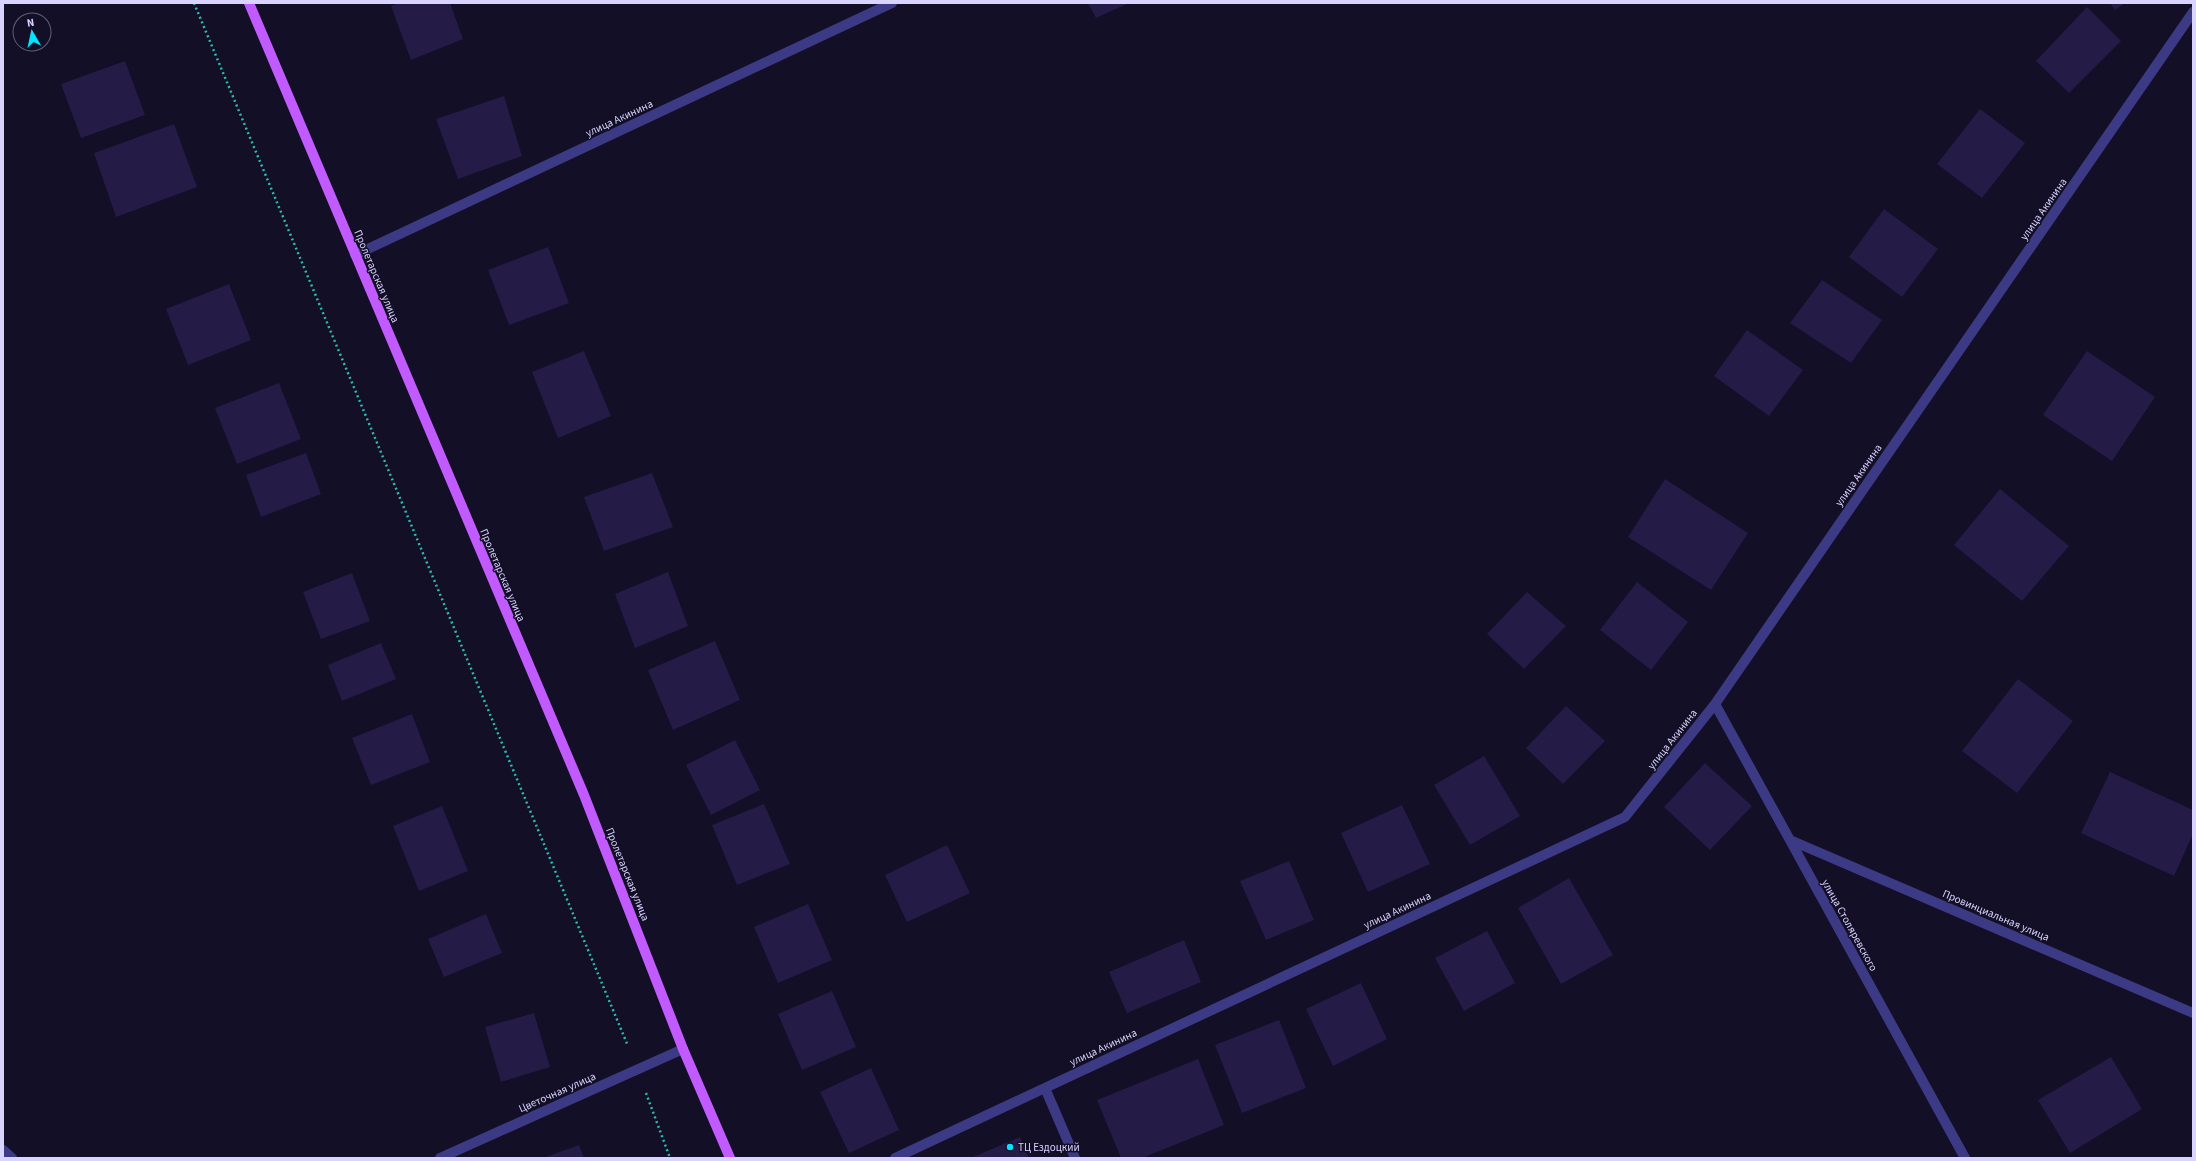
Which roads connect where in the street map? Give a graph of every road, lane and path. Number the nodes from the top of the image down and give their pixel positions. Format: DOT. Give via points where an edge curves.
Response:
graph roads {
  1 [pos="194,3"];
  2 [pos="249,3"];
  3 [pos="892,3"];
  4 [pos="2193,12"];
  5 [pos="355,255"];
  6 [pos="1715,704"];
  7 [pos="1790,840"];
  8 [pos="2193,1013"];
  9 [pos="683,1049"];
  10 [pos="637,1069"];
  11 [pos="1045,1088"];
  12 [pos="3,1150"];
  13 [pos="12,1158"];
  14 [pos="440,1158"];
  15 [pos="670,1158"];
  16 [pos="730,1158"];
  17 [pos="896,1158"];
  18 [pos="1075,1158"];
  19 [pos="1965,1158"];
  1 -- 10 [label="path"];
  2 -- 5 [label="main road, Пролетарская улица"];
  3 -- 5 [label="street, улица Акинина"];
  4 -- 6 [label="street, улица Акинина"];
  5 -- 9 [label="main road, Пролетарская улица" via="584,795"];
  6 -- 7 [label="street, улица Столяревского"];
  6 -- 11 [label="street, улица Акинина" via="1625,817"];
  7 -- 8 [label="street, Провинциальная улица"];
  7 -- 19 [label="street, улица Столяревского"];
  9 -- 10 [label="street, Цветочная улица"];
  9 -- 16 [label="main road, Пролетарская улица"];
  10 -- 14 [label="street, Цветочная улица"];
  10 -- 15 [label="path"];
  11 -- 17 [label="street, улица Акинина"];
  11 -- 18 [label="street"];
  12 -- 13 [label="street"];
}
